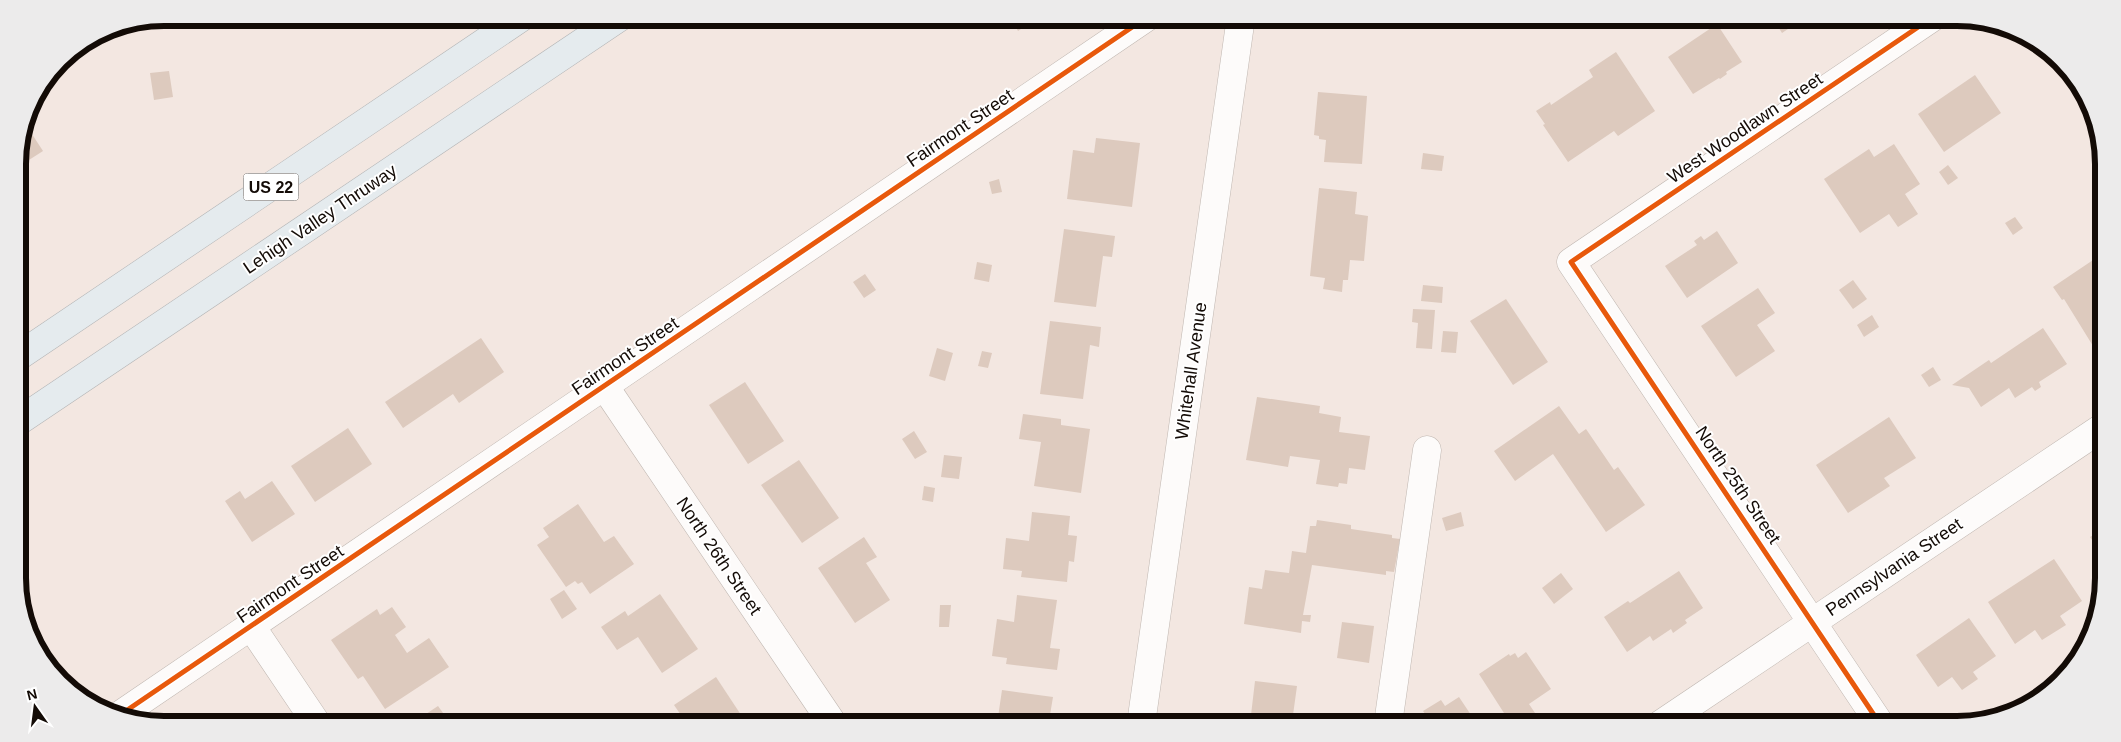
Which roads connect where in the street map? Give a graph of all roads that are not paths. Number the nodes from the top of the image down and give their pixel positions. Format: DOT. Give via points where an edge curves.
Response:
graph roads {
  1 [pos="1135,26"];
  2 [pos="1241,26"];
  3 [pos="1921,26"];
  4 [pos="509,27"];
  5 [pos="607,27"];
  6 [pos="1572,262"];
  7 [pos="27,351"];
  8 [pos="605,387"];
  9 [pos="26,416"];
  10 [pos="2095,432"];
  11 [pos="1427,450"];
  12 [pos="1813,622"];
  13 [pos="252,626"];
  14 [pos="127,710"];
  15 [pos="1143,715"];
  16 [pos="1389,715"];
  17 [pos="1674,715"];
  18 [pos="1874,715"];
  19 [pos="312,716"];
  20 [pos="826,716"];
  1 -- 8 [label="street, Fairmont Street"];
  2 -- 15 [label="street, Whitehall Avenue"];
  3 -- 6 [label="street, West Woodlawn Street"];
  4 -- 7 [label="highway, US 22"];
  5 -- 9 [label="highway, Lehigh Valley Thruway"];
  6 -- 12 [label="street, North 25th Street"];
  8 -- 13 [label="street, Fairmont Street"];
  8 -- 20 [label="street, North 26th Street"];
  10 -- 12 [label="street, Pennsylvania Street"];
  11 -- 16 [label="street"];
  12 -- 17 [label="street, Pennsylvania Street"];
  12 -- 18 [label="street, North 25th Street"];
  13 -- 14 [label="street, Fairmont Street"];
  13 -- 19 [label="street"];
}
